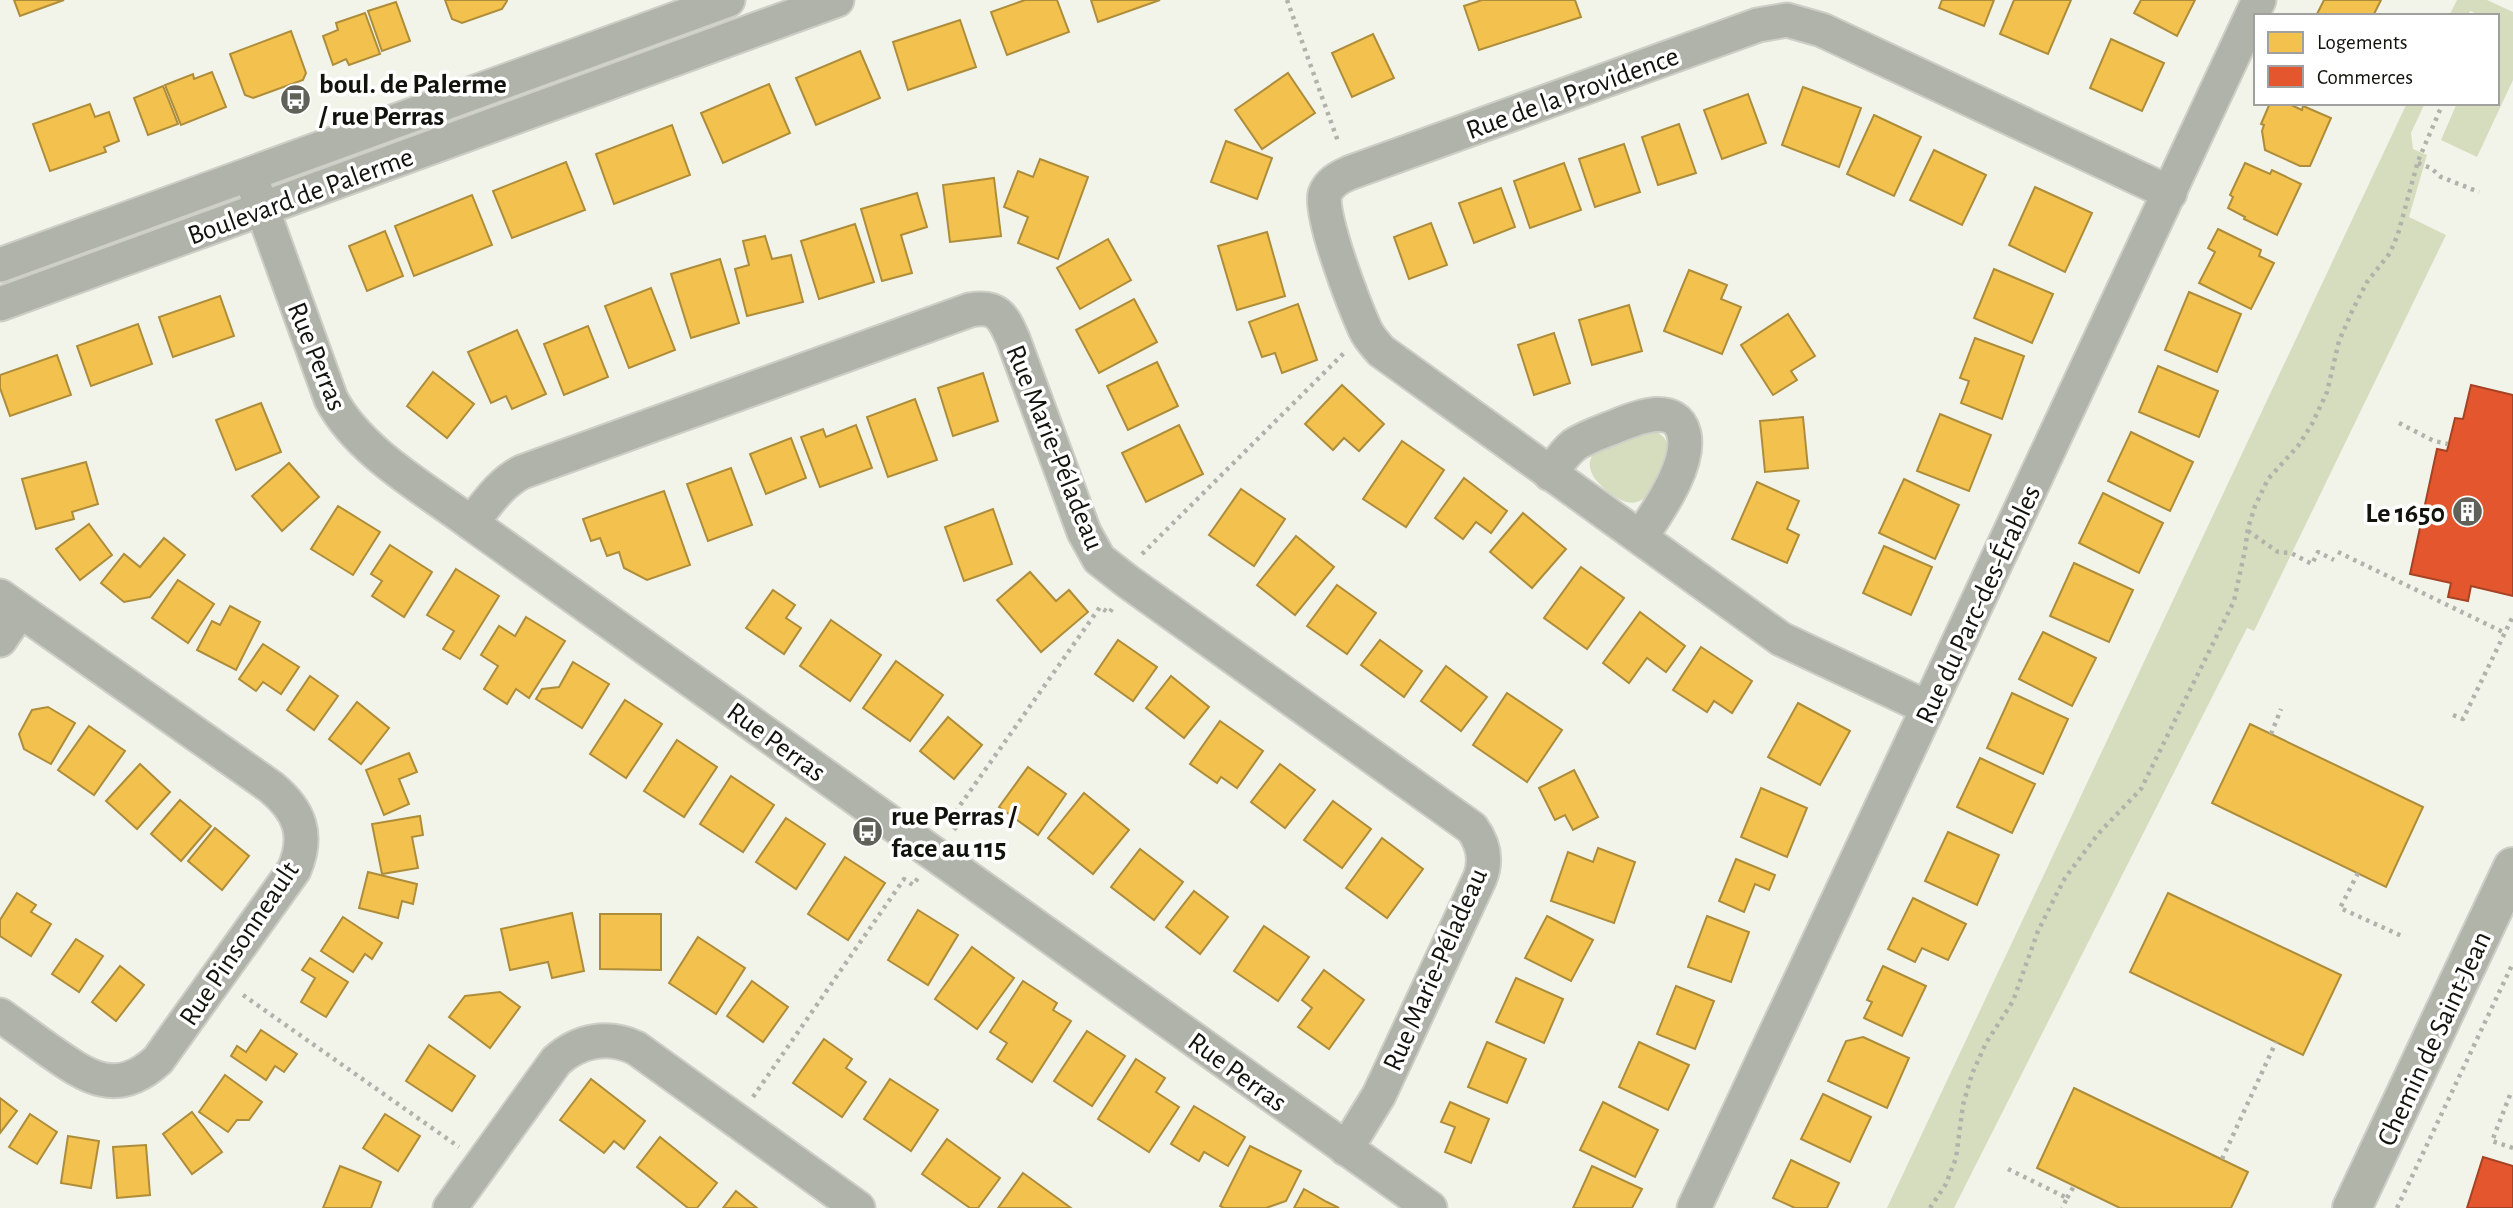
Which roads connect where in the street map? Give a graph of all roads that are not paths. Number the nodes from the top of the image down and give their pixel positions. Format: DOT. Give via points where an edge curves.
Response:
graph roads {
  1 [pos="728,0"];
  2 [pos="836,0"];
  3 [pos="2259,0"];
  4 [pos="250,175"];
  5 [pos="2169,193"];
  6 [pos="262,208"];
  7 [pos="0,265"];
  8 [pos="0,304"];
  9 [pos="1550,474"];
  10 [pos="471,523"];
  11 [pos="1641,537"];
  12 [pos="10,604"];
  13 [pos="0,640"];
  14 [pos="1928,708"];
  15 [pos="2513,867"];
  16 [pos="0,1015"];
  17 [pos="1346,1149"];
  18 [pos="450,1208"];
  19 [pos="858,1208"];
  20 [pos="1430,1208"];
  21 [pos="1694,1208"];
  22 [pos="2352,1208"];
  1 -- 4 [label="street, Boulevard de Palerme"];
  2 -- 6 [label="street, Boulevard de Palerme"];
  3 -- 5 [label="street, Rue du Parc-des-Érables"];
  4 -- 6 [label="street, Rue Perras"];
  4 -- 7 [label="street, Boulevard de Palerme"];
  5 -- 9 [label="street, Rue de la Providence" via="1822,30 1787,20 1758,24 1332,183 1324,196 1325,218 1360,316 1375,344"];
  5 -- 14 [label="street, Rue du Parc-des-Érables"];
  6 -- 8 [label="street, Boulevard de Palerme"];
  6 -- 10 [label="street, Rue Perras" via="339,414 372,450"];
  9 -- 11 [label="street, Rue de la Providence"];
  9 -- 11 [label="street" via="1565,453 1587,438 1648,415 1672,418 1684,435 1681,462"];
  10 -- 17 [label="street, Rue Perras"];
  10 -- 17 [label="street, Rue Marie-Péladeau" via="500,487 522,472 970,310 996,312 1013,339 1084,532 1099,559 1478,836 1484,860 1480,878 1379,1095"];
  11 -- 14 [label="street, Rue de la Providence" via="1781,639"];
  12 -- 13 [label="street, Rue Pinsonneault"];
  12 -- 16 [label="street, Rue Pinsonneault" via="283,797 299,822 301,847 294,870 158,1060 140,1074 106,1080 87,1076"];
  14 -- 21 [label="street, Rue du Parc-des-Érables"];
  15 -- 22 [label="main road, Chemin de Saint-Jean"];
  17 -- 20 [label="street, Rue Perras"];
  18 -- 19 [label="street" via="556,1061 567,1050 611,1040 636,1048"];
}
